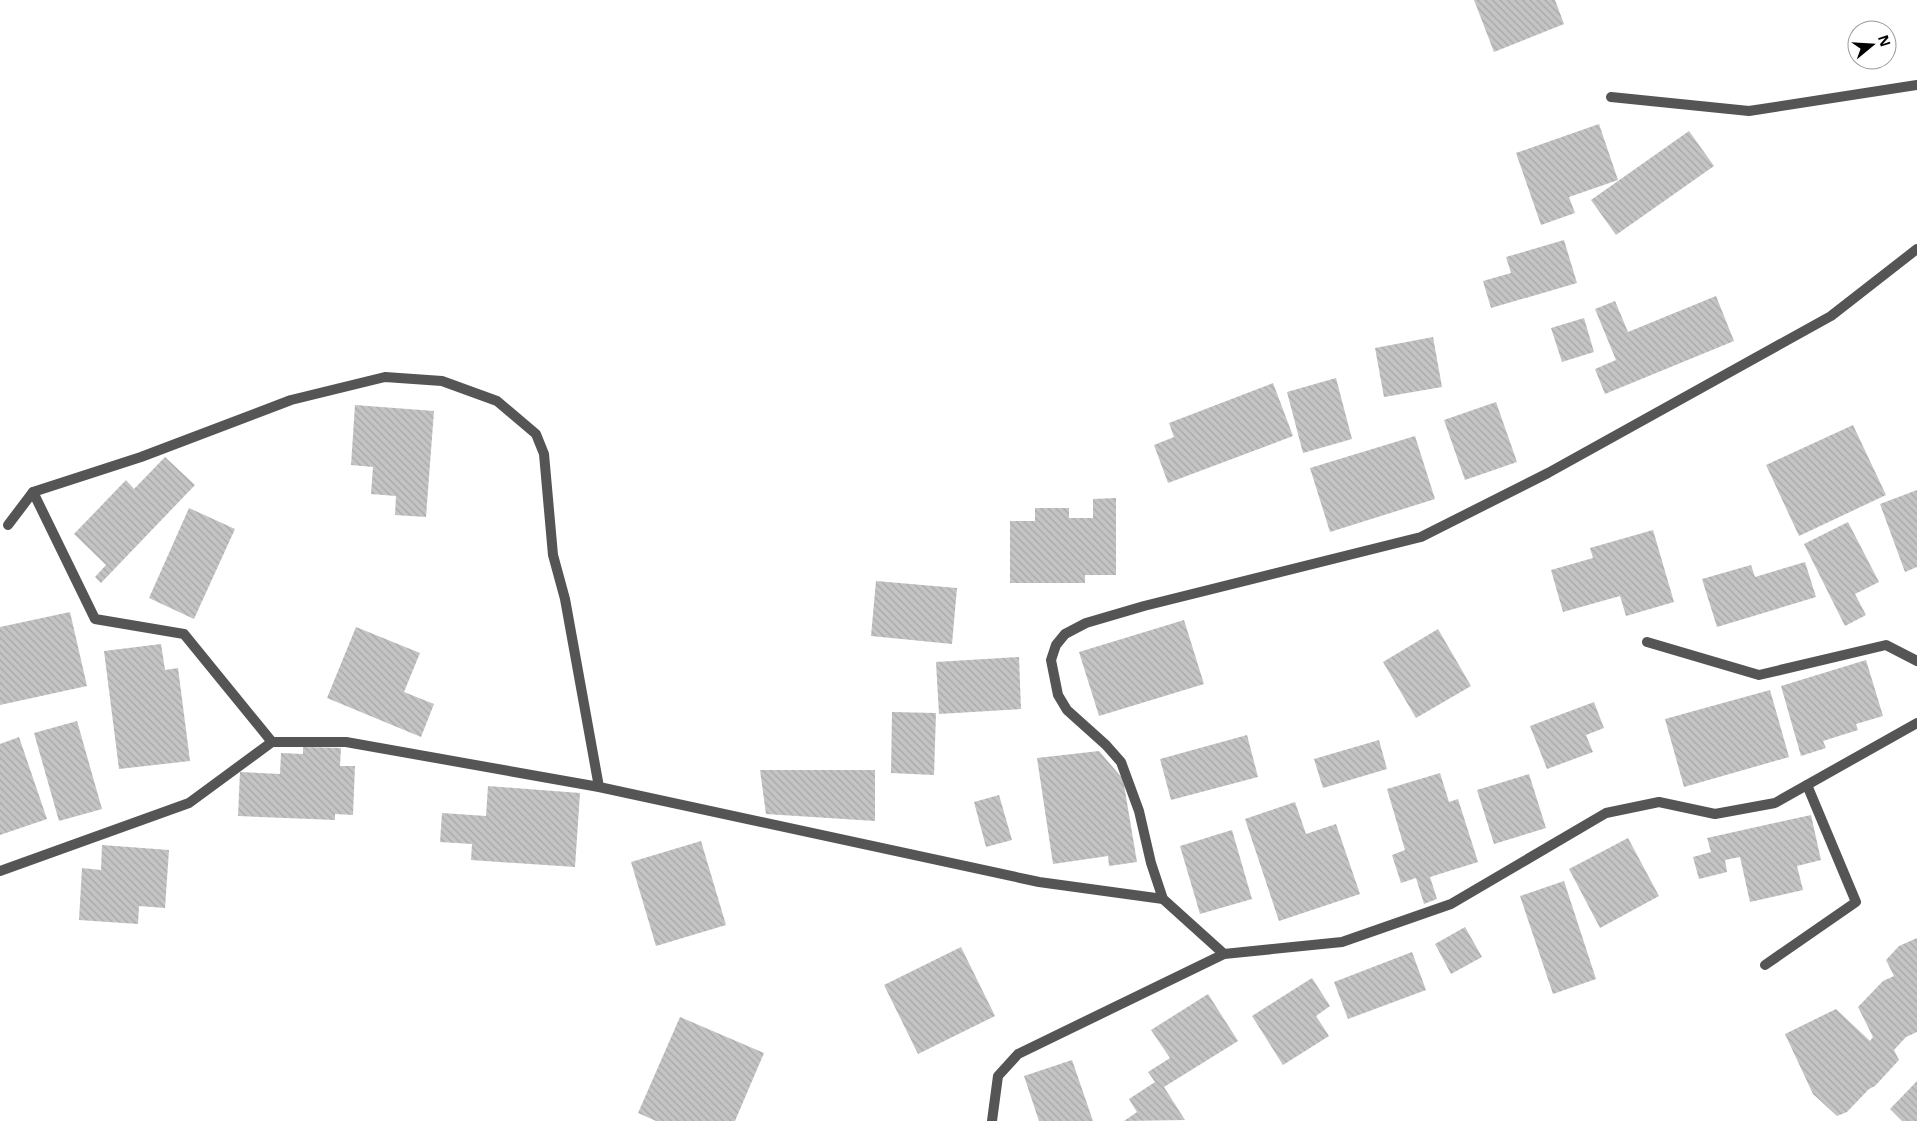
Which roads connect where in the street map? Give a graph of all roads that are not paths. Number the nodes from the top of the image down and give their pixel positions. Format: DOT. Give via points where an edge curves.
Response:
graph roads {
  1 [pos="1917,85"];
  2 [pos="1612,97"];
  3 [pos="1917,249"];
  4 [pos="33,492"];
  5 [pos="8,525"];
  6 [pos="1647,642"];
  7 [pos="1917,661"];
  8 [pos="1917,723"];
  9 [pos="272,742"];
  10 [pos="1808,785"];
  11 [pos="599,787"];
  12 [pos="0,871"];
  13 [pos="1163,899"];
  14 [pos="1224,954"];
  15 [pos="1765,965"];
  16 [pos="992,1121"];
  1 -- 2 [label="street" via="1749,111"];
  3 -- 13 [label="street" via="1831,316 1548,473 1421,537 1144,606 1086,623 1065,634 1056,645 1051,660 1058,695 1067,710 1121,762 1139,812"];
  4 -- 5 [label="street"];
  4 -- 9 [label="street" via="95,619 184,634"];
  4 -- 11 [label="street" via="141,457 291,400 385,377 442,381 497,401 536,434 544,454 553,555 566,599"];
  6 -- 7 [label="street" via="1758,675 1886,645"];
  8 -- 10 [label="street"];
  9 -- 11 [label="street" via="346,742"];
  9 -- 12 [label="street" via="189,803"];
  10 -- 14 [label="street" via="1775,803 1715,814 1659,802 1606,813 1451,904 1342,942"];
  10 -- 15 [label="street" via="1856,902"];
  11 -- 13 [label="street" via="1039,882"];
  13 -- 14 [label="street"];
  14 -- 16 [label="street" via="1018,1054 998,1076"];
}
